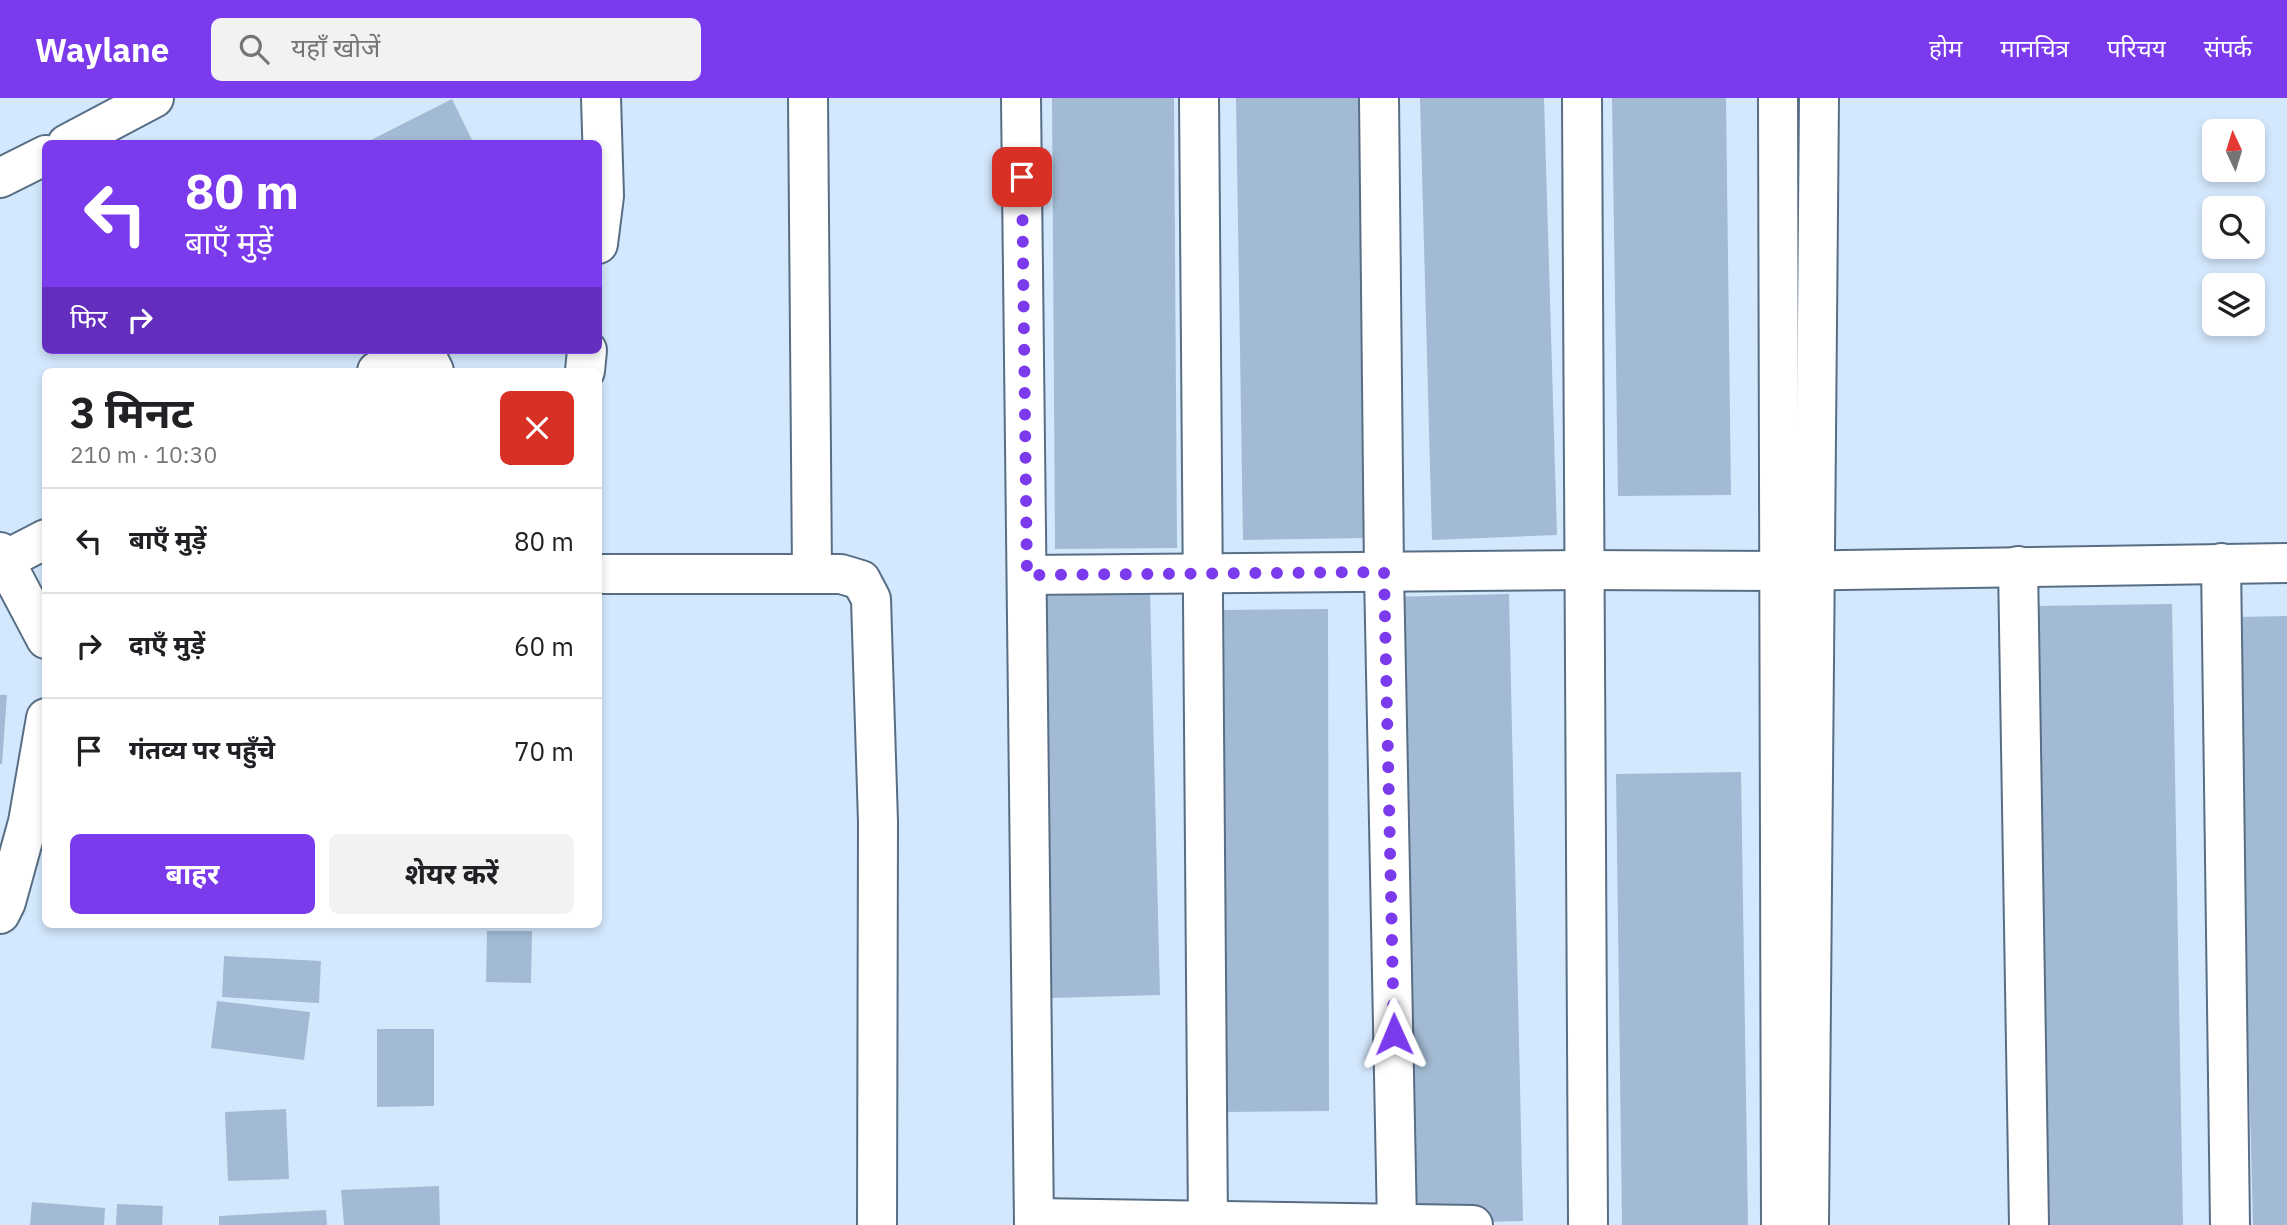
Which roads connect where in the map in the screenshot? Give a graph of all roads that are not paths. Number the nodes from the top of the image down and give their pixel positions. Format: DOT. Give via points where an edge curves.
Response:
graph roads {
  1 [pos="155,98"];
  2 [pos="808,98"];
  3 [pos="1021,98"];
  4 [pos="1199,98"];
  5 [pos="1379,98"];
  6 [pos="1582,98"];
  7 [pos="1778,98"];
  8 [pos="1819,98"];
  9 [pos="597,105"];
  10 [pos="75,140"];
  11 [pos="600,140"];
  12 [pos="42,157"];
  13 [pos="602,170"];
  14 [pos="0,178"];
  15 [pos="602,212"];
  16 [pos="412,354"];
  17 [pos="383,368"];
  18 [pos="42,541"];
  19 [pos="2,556"];
  20 [pos="2221,563"];
  21 [pos="2287,563"];
  22 [pos="2018,566"];
  23 [pos="1584,570"];
  24 [pos="1798,570"];
  25 [pos="1384,572"];
  26 [pos="812,573"];
  27 [pos="602,574"];
  28 [pos="1203,574"];
  29 [pos="1027,575"];
  30 [pos="42,631"];
  31 [pos="42,765"];
  32 [pos="37,824"];
  33 [pos="0,914"];
  34 [pos="1034,1222"];
  35 [pos="1208,1223"];
  36 [pos="1397,1224"];
  37 [pos="877,1225"];
  38 [pos="1473,1225"];
  39 [pos="1588,1225"];
  40 [pos="1781,1225"];
  41 [pos="1809,1225"];
  42 [pos="2029,1225"];
  43 [pos="2230,1225"];
  1 -- 10 [label="street"];
  2 -- 26 [label="street"];
  3 -- 29 [label="street"];
  4 -- 28 [label="street"];
  5 -- 25 [label="street"];
  6 -- 23 [label="street"];
  7 -- 24 [label="street"];
  8 -- 24 [label="street"];
  9 -- 11 [label="street"];
  12 -- 14 [label="street"];
  13 -- 15 [label="street"];
  16 -- 17 [label="street"];
  18 -- 19 [label="street"];
  19 -- 30 [label="street"];
  20 -- 21 [label="street"];
  20 -- 22 [label="street"];
  20 -- 43 [label="street"];
  22 -- 24 [label="street"];
  22 -- 42 [label="street"];
  23 -- 24 [label="street"];
  23 -- 25 [label="street"];
  23 -- 39 [label="street"];
  24 -- 40 [label="street"];
  24 -- 41 [label="street"];
  25 -- 28 [label="street"];
  25 -- 36 [label="street"];
  26 -- 27 [label="street"];
  26 -- 37 [label="street" via="861,580 872,599 878,821"];
  28 -- 29 [label="street"];
  28 -- 35 [label="street"];
  29 -- 34 [label="street"];
  31 -- 32 [label="street"];
  32 -- 33 [label="street"];
  34 -- 35 [label="street"];
  35 -- 36 [label="street"];
  36 -- 38 [label="street"];
}
